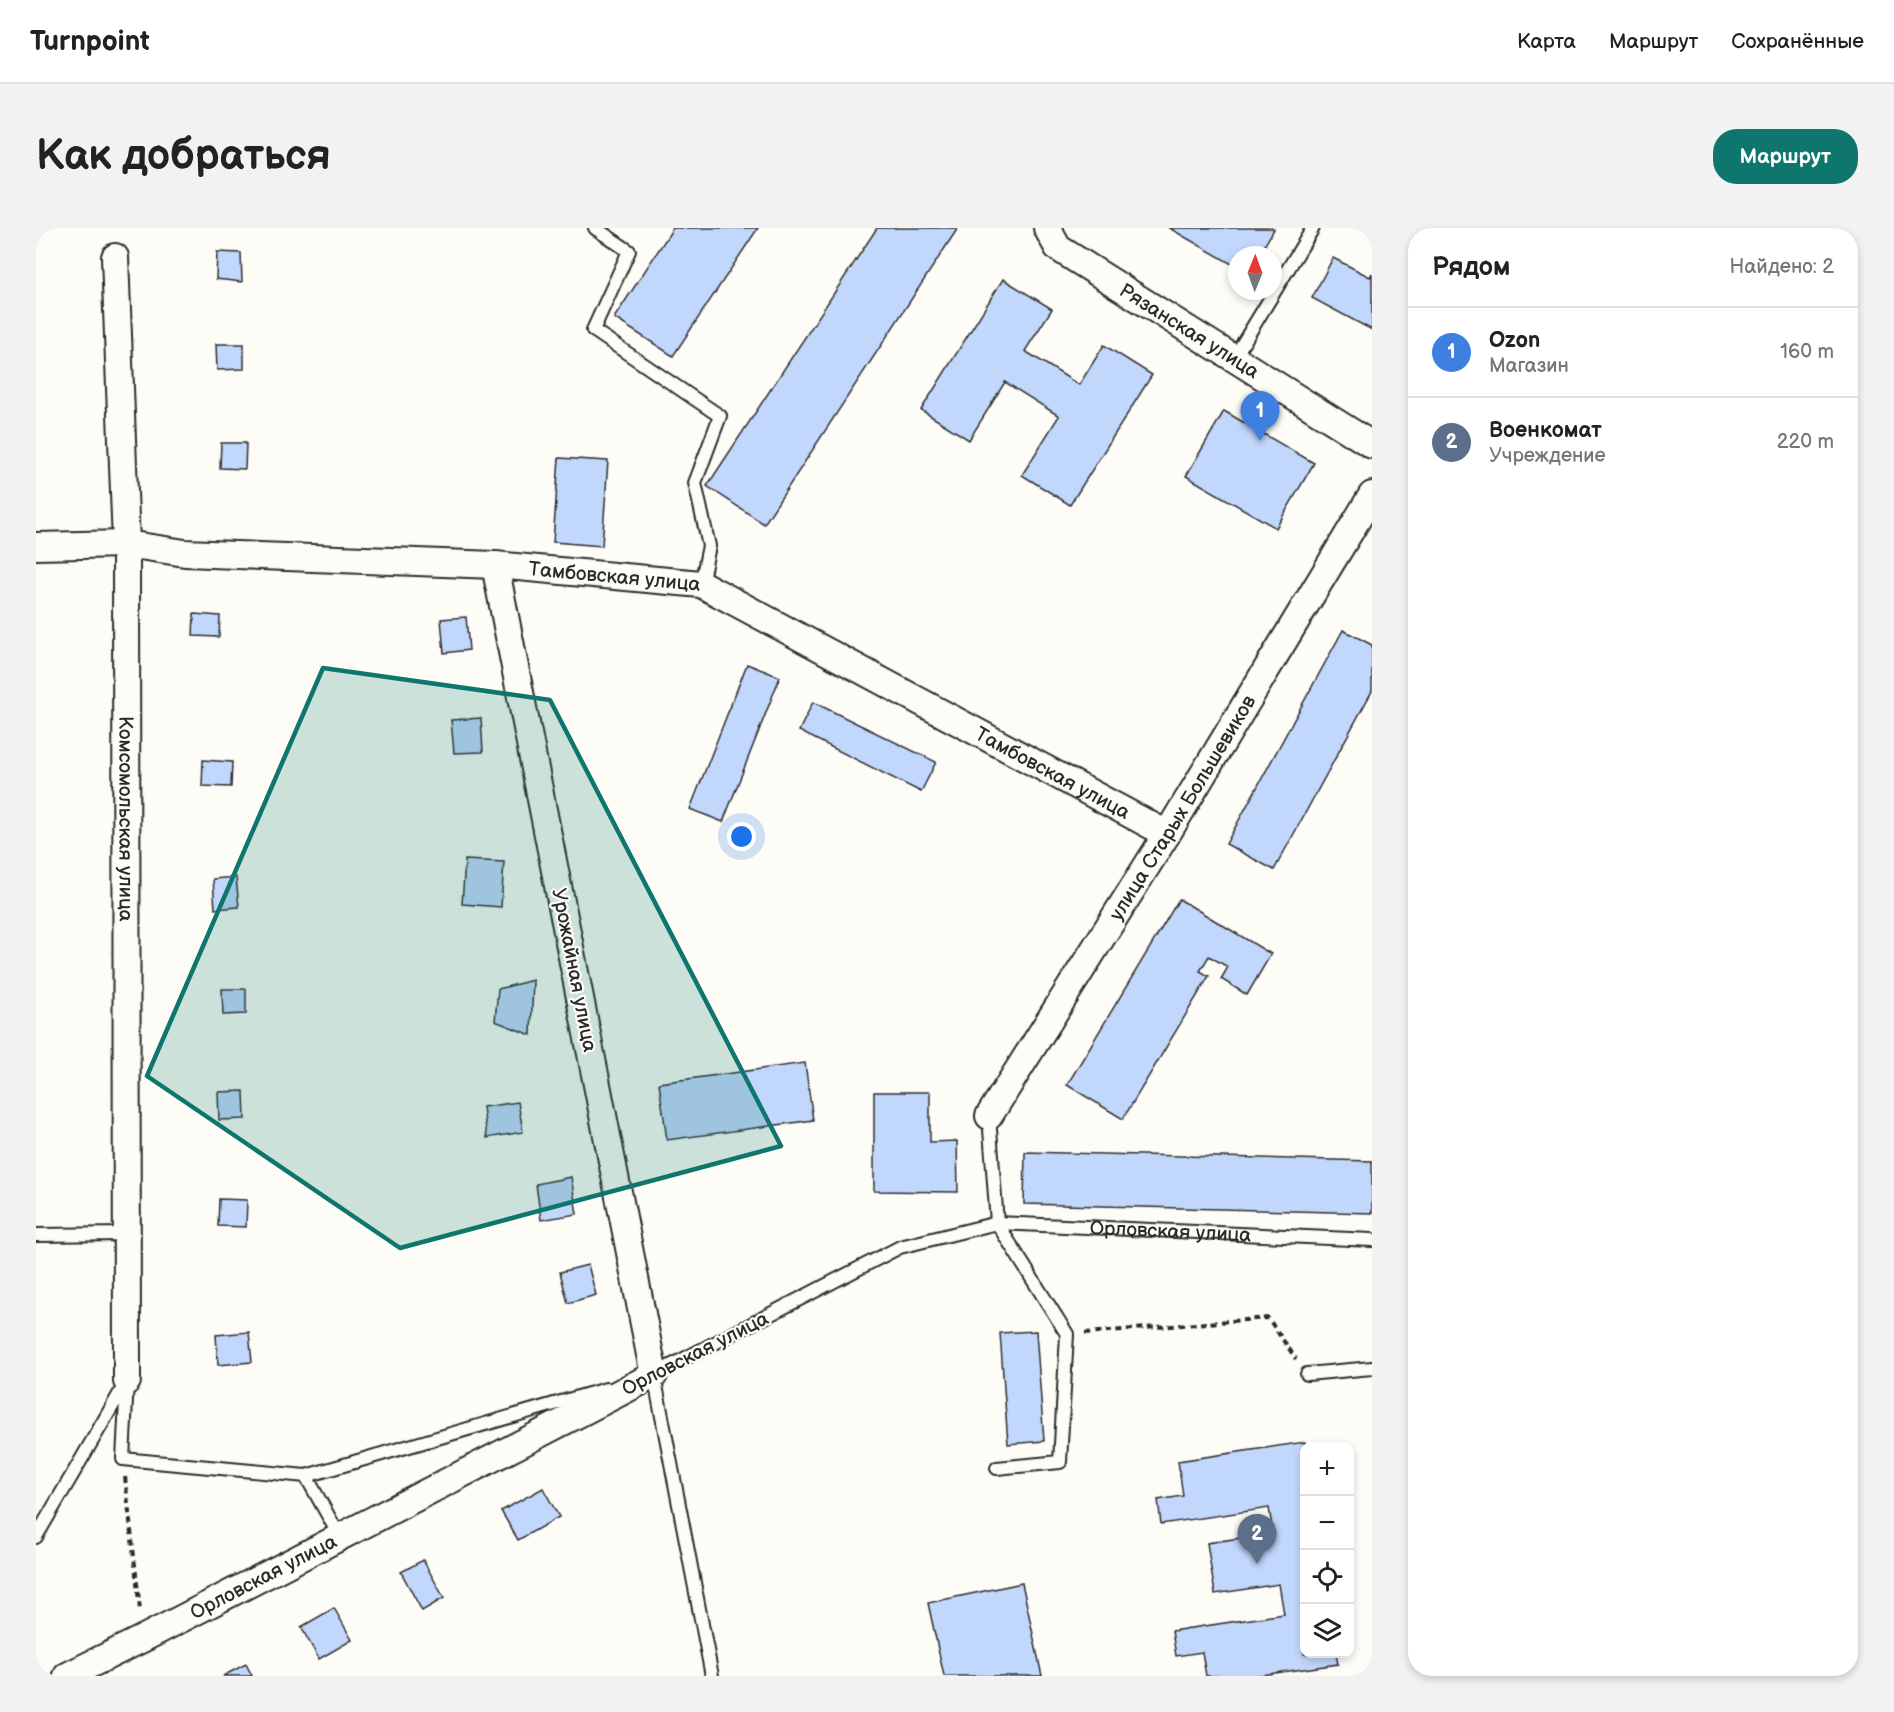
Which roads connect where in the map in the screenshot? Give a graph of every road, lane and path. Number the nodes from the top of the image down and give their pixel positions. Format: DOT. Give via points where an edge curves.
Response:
graph roads {
  1 [pos="595,228"];
  2 [pos="1047,228"];
  3 [pos="1312,228"];
  4 [pos="115,257"];
  5 [pos="1234,358"];
  6 [pos="1372,445"];
  7 [pos="1372,495"];
  8 [pos="126,544"];
  9 [pos="36,546"];
  10 [pos="495,565"];
  11 [pos="700,584"];
  12 [pos="1167,834"];
  13 [pos="989,1116"];
  14 [pos="997,1223"];
  15 [pos="127,1234"];
  16 [pos="36,1235"];
  17 [pos="1372,1240"];
  18 [pos="1067,1334"];
  19 [pos="1372,1368"];
  20 [pos="1307,1374"];
  21 [pos="654,1375"];
  22 [pos="127,1381"];
  23 [pos="123,1459"];
  24 [pos="997,1468"];
  25 [pos="306,1476"];
  26 [pos="340,1537"];
  27 [pos="36,1538"];
  28 [pos="144,1638"];
  29 [pos="67,1676"];
  30 [pos="712,1676"];
  1 -- 11 [label="lane" via="629,251 594,330 720,416 696,483 709,546"];
  2 -- 5 [label="street, Рязанская улица" via="1058,248"];
  3 -- 5 [label="lane"];
  4 -- 8 [label="street, Комсомольская улица"];
  5 -- 6 [label="street, Рязанская улица"];
  7 -- 12 [label="street, улица Старых Большевиков"];
  8 -- 9 [label="street, Тамбовская улица"];
  8 -- 10 [label="street, Тамбовская улица" via="185,553"];
  8 -- 15 [label="street, Комсомольская улица"];
  10 -- 11 [label="street, Тамбовская улица"];
  10 -- 21 [label="street, Урожайная улица"];
  11 -- 12 [label="street, Тамбовская улица"];
  12 -- 13 [label="street, улица Старых Большевиков"];
  13 -- 14 [label="lane"];
  14 -- 17 [label="lane, Орловская улица"];
  14 -- 18 [label="lane"];
  14 -- 21 [label="lane, Орловская улица" via="900,1247"];
  15 -- 16 [label="lane"];
  15 -- 22 [label="street, Комсомольская улица"];
  18 -- 20 [label="path" via="1268,1318"];
  18 -- 24 [label="lane" via="1060,1462"];
  19 -- 20 [label="lane"];
  21 -- 25 [label="lane"];
  21 -- 26 [label="street, Орловская улица"];
  21 -- 30 [label="lane"];
  22 -- 23 [label="lane"];
  22 -- 27 [label="lane"];
  23 -- 25 [label="lane"];
  23 -- 28 [label="path"];
  25 -- 26 [label="lane"];
  26 -- 28 [label="street, Орловская улица"];
  28 -- 29 [label="street, Орловская улица"];
}
